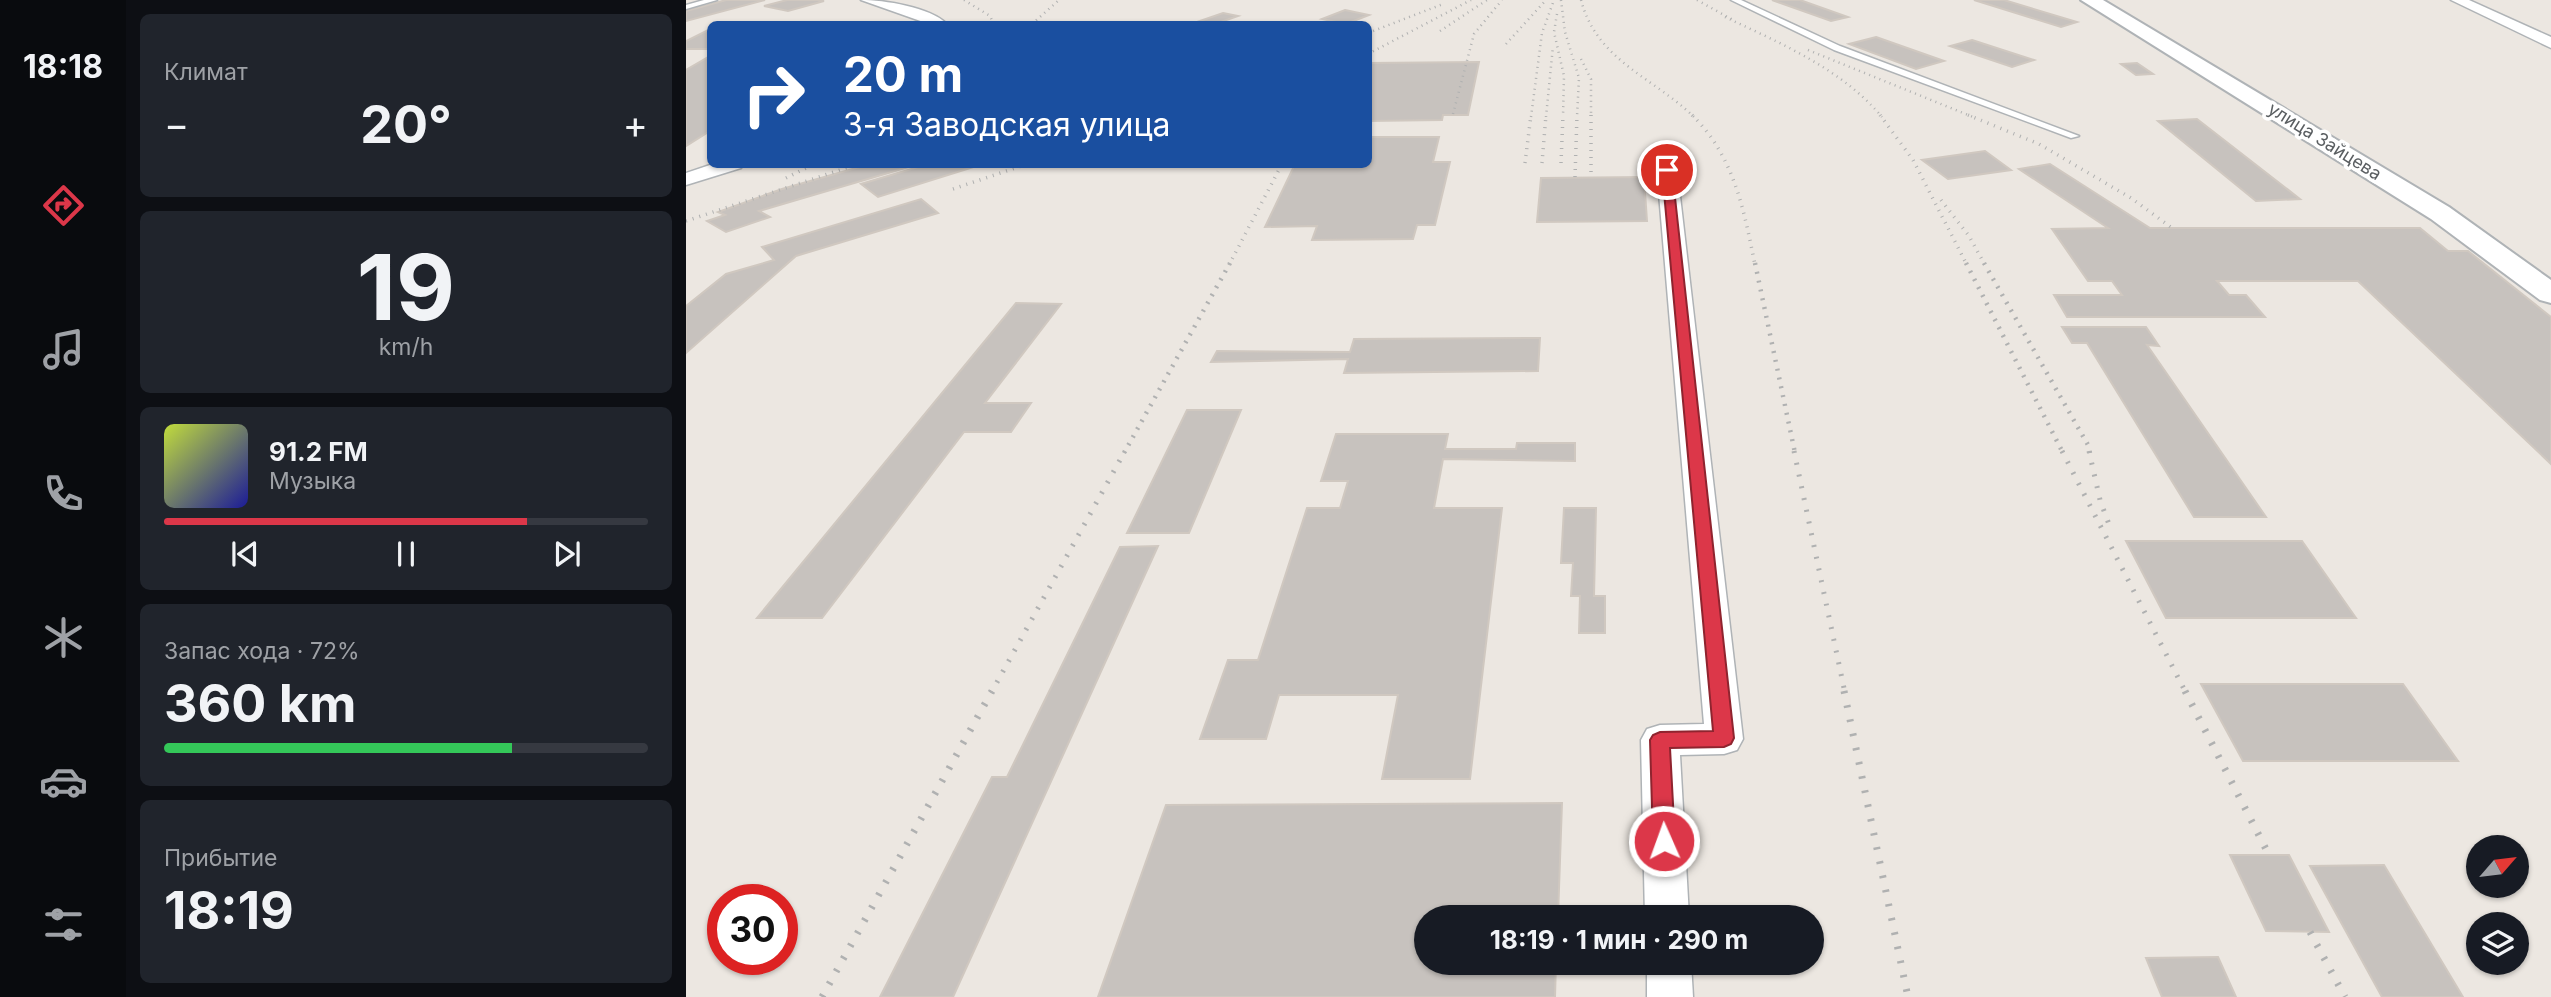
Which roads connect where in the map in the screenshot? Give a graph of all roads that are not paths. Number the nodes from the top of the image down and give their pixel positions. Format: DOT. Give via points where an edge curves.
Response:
graph roads {
  1 [pos="713,0"];
  2 [pos="870,0"];
  3 [pos="1735,0"];
  4 [pos="2090,0"];
  5 [pos="2458,0"];
  6 [pos="686,7"];
  7 [pos="931,21"];
  8 [pos="2548,39"];
  9 [pos="2074,136"];
  10 [pos="721,168"];
  11 [pos="1667,170"];
  12 [pos="686,179"];
  13 [pos="2551,294"];
  14 [pos="1667,905"];
  15 [pos="1669,975"];
  16 [pos="1670,997"];
  1 -- 6 [label="lane"];
  2 -- 7 [label="street"];
  3 -- 9 [label="lane" via="1837,48"];
  4 -- 13 [label="street, улица Зайцева" via="2440,213"];
  5 -- 8 [label="street"];
  10 -- 12 [label="street"];
  11 -- 14 [label="street" via="1724,738 1660,740"];
  15 -- 16 [label="street"];
}
